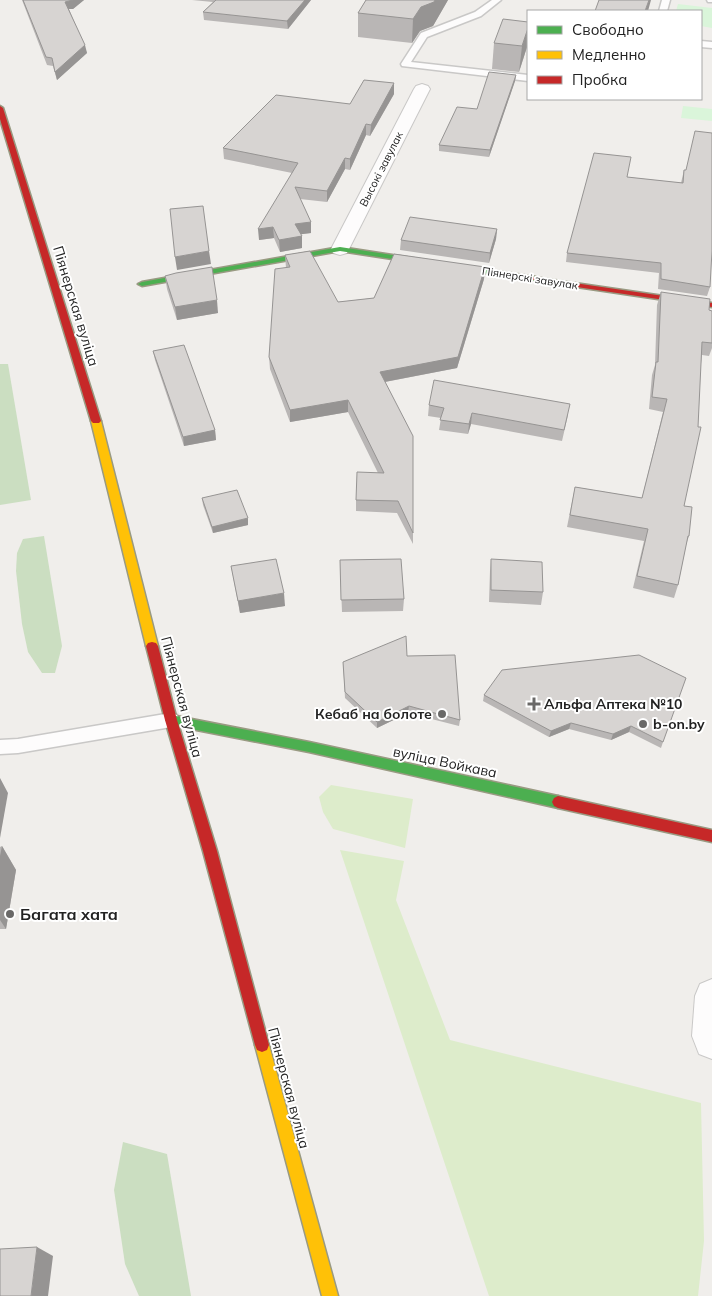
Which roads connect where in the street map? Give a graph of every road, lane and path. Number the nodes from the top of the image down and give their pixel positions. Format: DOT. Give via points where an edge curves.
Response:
graph roads {
  1 [pos="497,0"];
  2 [pos="527,78"];
  3 [pos="422,89"];
  4 [pos="0,108"];
  5 [pos="340,249"];
  6 [pos="142,284"];
  7 [pos="712,305"];
  8 [pos="171,720"];
  9 [pos="0,747"];
  10 [pos="712,836"];
  11 [pos="712,996"];
  12 [pos="712,1041"];
  13 [pos="330,1296"];
  1 -- 2 [label="lane" via="478,14 424,35 405,64"];
  3 -- 5 [label="street, Высокі завулак"];
  4 -- 8 [label="main road, Піянерская вуліца" via="96,422"];
  5 -- 6 [label="main road, Піянерскі завулак"];
  5 -- 7 [label="main road, Піянерскі завулак"];
  8 -- 9 [label="lane"];
  8 -- 10 [label="main road, вуліца Войкава"];
  8 -- 13 [label="main road, Піянерская вуліца" via="210,851"];
  11 -- 12 [label="street"];
}
